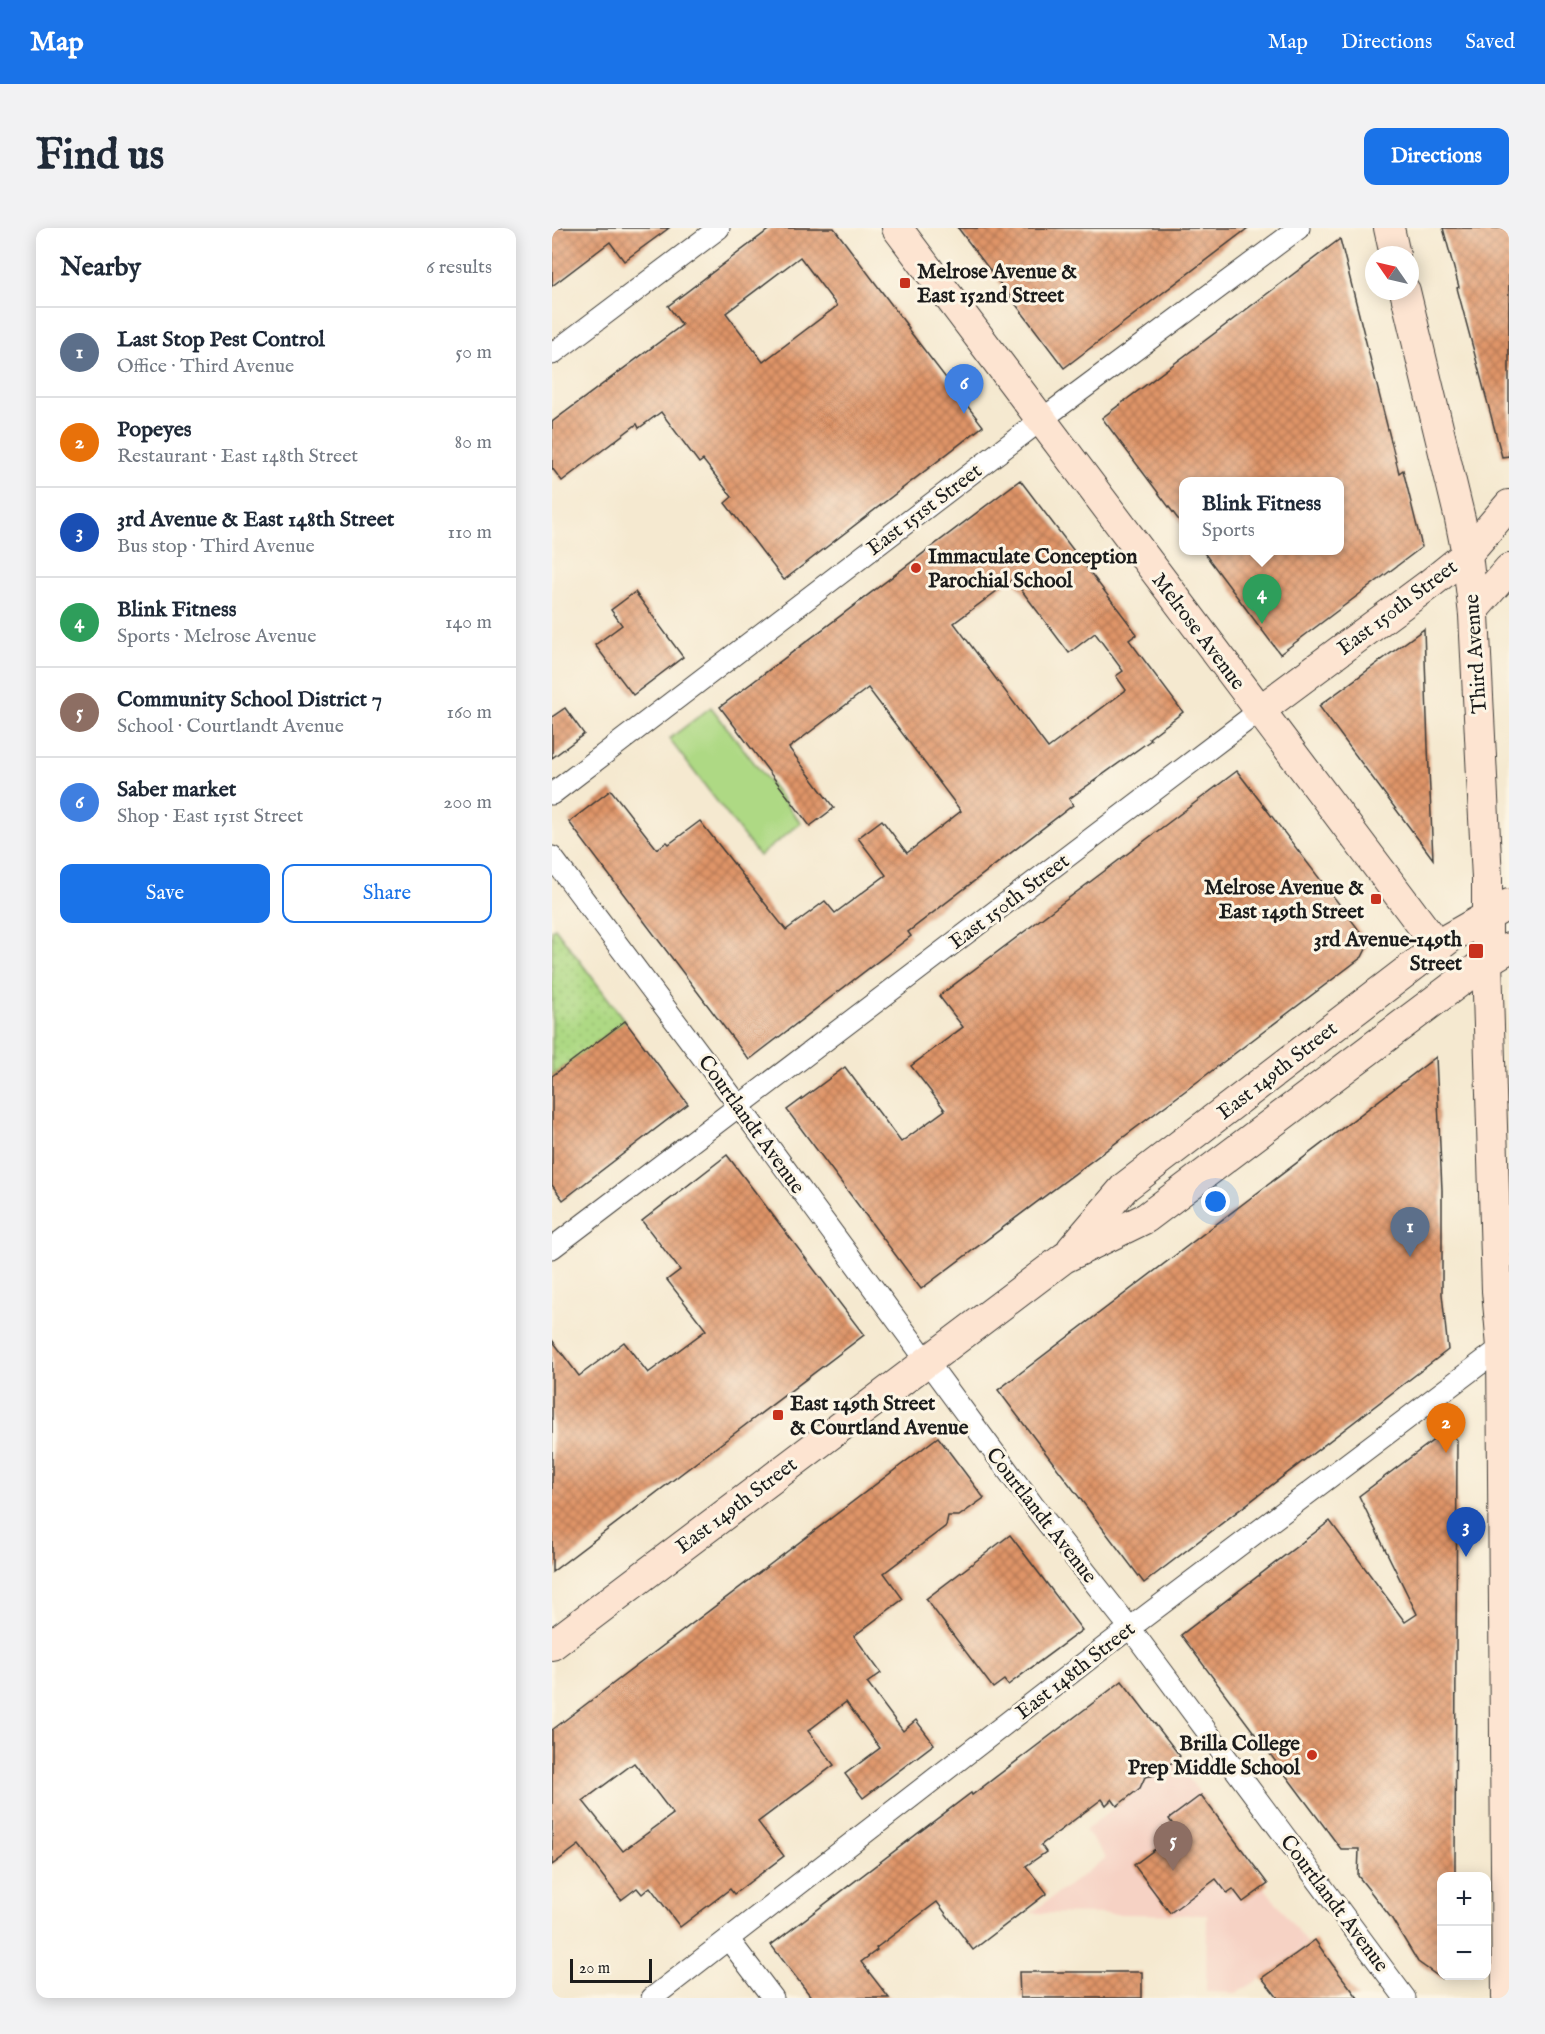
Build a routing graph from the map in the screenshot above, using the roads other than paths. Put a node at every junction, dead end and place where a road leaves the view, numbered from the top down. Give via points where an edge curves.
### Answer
1 (719, 228) edge
2 (897, 228) edge
3 (1299, 228) edge
4 (1389, 228) edge
5 (1393, 246) edge
6 (1407, 300) edge
7 (552, 354) edge
8 (1041, 420) junction
9 (1509, 505) edge
10 (1467, 554) junction
11 (1509, 569) edge
12 (1474, 609) junction
13 (1259, 711) junction
14 (552, 794) edge
15 (552, 857) edge
16 (1498, 910) edge
17 (1438, 947) junction
18 (1498, 955) edge
19 (740, 1106) junction
20 (552, 1248) edge
21 (1064, 1258) junction
22 (1502, 1347) junction
23 (926, 1362) junction
24 (1130, 1628) junction
25 (552, 1645) edge
26 (1507, 1714) edge
27 (729, 1940) junction
28 (652, 1998) edge
29 (773, 1998) edge
30 (1405, 1998) edge
31 (1508, 1998) edge

1 - 7 street
2 - 8 main road, Melrose Avenue
3 - 8 street, East 151st Street
4 - 5 main road
6 - 10 main road, Third Avenue
8 - 13 main road, Melrose Avenue
8 - 14 street, East 151st Street
9 - 10 main road, East 150th Street
10 - 12 main road, Third Avenue
10 - 13 main road, East 150th Street
11 - 12 main road
12 - 16 main road, Third Avenue via 1487,879
13 - 17 main road, Melrose Avenue
13 - 19 street, East 150th Street
15 - 19 street, Courtlandt Avenue
16 - 17 main road, East 149th Street
16 - 18 main road, Third Avenue
17 - 21 main road, East 149th Street via 1125,1187
18 - 21 main road, East 149th Street via 1146,1218
18 - 22 main road, Third Avenue via 1489,1003
19 - 20 street, East 150th Street
19 - 23 street, Courtlandt Avenue
21 - 23 main road, East 149th Street
22 - 24 street, East 148th Street
22 - 26 main road
23 - 24 street, Courtlandt Avenue
23 - 25 main road, East 149th Street
24 - 27 street, East 148th Street
24 - 30 street, Courtlandt Avenue
26 - 31 main road
27 - 28 street, East 148th Street
27 - 29 street

